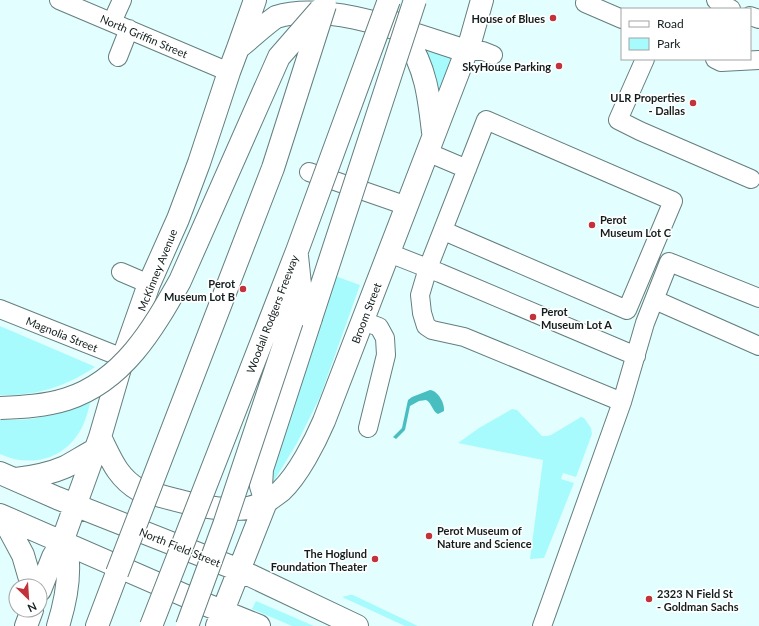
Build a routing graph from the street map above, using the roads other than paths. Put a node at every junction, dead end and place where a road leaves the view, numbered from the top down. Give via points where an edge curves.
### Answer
1 (59, 0) edge
2 (122, 0) edge
3 (255, 0) edge
4 (368, 0) edge
5 (389, 0) edge
6 (415, 0) edge
7 (482, 0) edge
8 (716, 0) edge
9 (326, 2) edge
10 (585, 3) dead end
11 (728, 8) edge
12 (621, 19) edge
13 (112, 22) junction
14 (397, 26) junction
15 (129, 29) junction
16 (238, 48) junction
17 (466, 51) junction
18 (493, 55) dead end
19 (118, 58) dead end
20 (643, 60) edge
21 (717, 60) edge
22 (759, 60) edge
23 (229, 72) junction
24 (430, 144) junction
25 (467, 169) junction
26 (309, 172) dead end
27 (751, 179) dead end
28 (407, 206) junction
29 (444, 231) junction
30 (297, 250) junction
31 (389, 253) junction
32 (428, 268) junction
33 (121, 272) dead end
34 (149, 284) junction
35 (759, 298) edge
36 (655, 300) junction
37 (0, 309) edge
38 (363, 321) junction
39 (759, 346) edge
40 (636, 356) junction
41 (123, 358) junction
42 (622, 402) junction
43 (0, 408) edge
44 (368, 428) dead end
45 (98, 443) junction
46 (8, 476) edge
47 (266, 502) junction
48 (75, 505) junction
49 (1, 516) edge
50 (62, 542) junction
51 (239, 570) junction
52 (29, 578) edge
53 (45, 578) edge
54 (220, 619) edge
55 (58, 626) edge
56 (96, 626) edge
57 (151, 626) edge
58 (187, 626) edge
59 (259, 626) edge
60 (357, 626) edge
61 (542, 626) edge

1 - 13 street, North Griffin Street
2 - 13 street
3 - 16 main road, McKinney Avenue
4 - 14 main road
5 - 30 main road, Woodall Rodgers Freeway, bridge
6 - 47 main road, bridge via 262,469 261,486
7 - 17 main road, Broom Street
8 - 11 street
9 - 43 main road, bridge via 279,57 180,281 144,340 109,377 86,391 48,404
9 - 56 main road, bridge via 273,168
10 - 12 street
13 - 15 street, North Griffin Street
14 - 16 main road via 340,8 295,9 277,17
14 - 17 main road
14 - 24 main road via 413,48 424,72 430,99
15 - 19 street
15 - 23 street, North Griffin Street
16 - 23 main road, McKinney Avenue
17 - 18 street via 483,51
17 - 24 main road, Broom Street
20 - 27 street via 613,119
21 - 22 street
23 - 34 main road, McKinney Avenue via 178,219
24 - 25 street
24 - 28 main road, Broom Street
25 - 29 street
25 - 29 street via 486,120 673,201 627,310
26 - 28 street
28 - 31 main road, Broom Street
29 - 32 street
30 - 57 main road, Woodall Rodgers Freeway, bridge
30 - 58 main road, bridge via 300,294 229,510
31 - 32 street
31 - 38 main road, Broom Street
32 - 40 street
32 - 42 street via 420,295 426,326 432,330 464,337
33 - 34 street
34 - 41 main road, McKinney Avenue
35 - 36 street via 669,262
36 - 39 street
36 - 40 street
37 - 41 street, Magnolia Street
38 - 44 street via 379,327 386,343 386,355
38 - 47 main road, Broom Street via 318,435 302,464 286,485
40 - 42 street
41 - 45 main road, McKinney Avenue
42 - 61 street
45 - 46 main road via 64,467 32,477
45 - 47 main road via 120,475 139,490 208,507 249,508
45 - 48 main road, McKinney Avenue
46 - 48 main road, North Field Street
47 - 51 main road
48 - 50 main road, McKinney Avenue
48 - 51 main road, North Field Street
49 - 50 main road
49 - 52 main road via 22,555
50 - 53 main road
50 - 54 main road
50 - 55 main road via 68,562 66,591
51 - 54 main road
51 - 60 main road, North Field Street
54 - 59 main road

